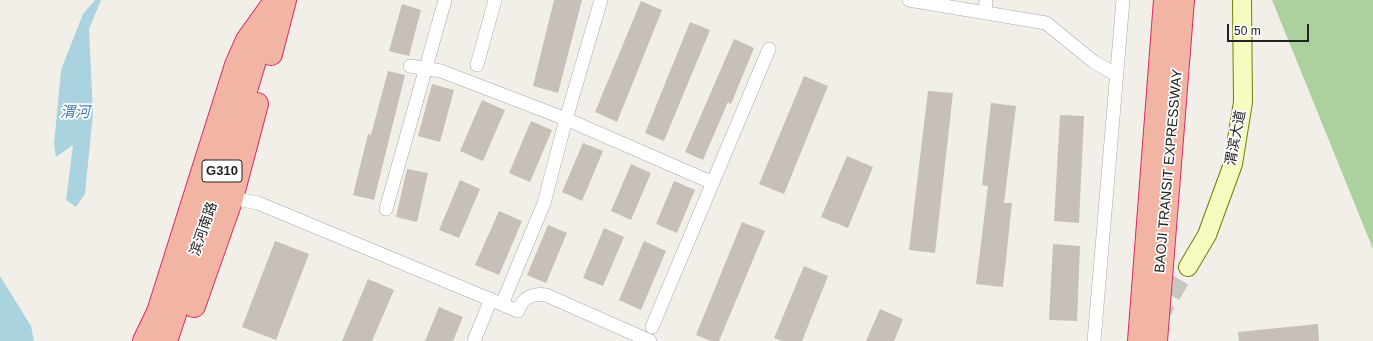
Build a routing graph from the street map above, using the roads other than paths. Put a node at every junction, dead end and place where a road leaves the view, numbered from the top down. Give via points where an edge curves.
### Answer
1 (445, 0) edge
2 (495, 0) edge
3 (601, 0) edge
4 (909, 0) edge
5 (1123, 0) edge
6 (1165, 0) edge
7 (1183, 0) edge
8 (1242, 0) edge
9 (276, 3) edge
10 (986, 6) edge
11 (769, 49) dead end
12 (477, 65) dead end
13 (410, 66) dead end
14 (424, 68) junction
15 (1117, 75) junction
16 (566, 118) junction
17 (713, 183) junction
18 (232, 198) junction
19 (386, 209) dead end
20 (1188, 267) tunnel mouth
21 (497, 302) junction
22 (652, 327) dead end
23 (144, 341) edge
24 (166, 341) edge
25 (181, 341) edge
26 (474, 341) edge
27 (650, 341) edge
28 (1094, 341) edge
29 (1139, 341) edge
30 (1156, 341) edge

1 - 14 street
2 - 12 street
3 - 16 street
4 - 10 street
5 - 15 street
6 - 29 highway, BAOJI TRANSIT EXPRESSWAY
7 - 30 highway, BAOJI TRANSIT EXPRESSWAY
8 - 20 main road, 渭滨大道 via 1243,102 1233,164 1207,235
9 - 18 highway, 滨河南路 / G310
9 - 23 highway via 247,40 236,65 158,312
9 - 24 highway, 滨河南路 / G310
10 - 15 street via 1046,23 1094,62
11 - 17 street
13 - 14 street
14 - 16 street via 441,71
14 - 19 street
15 - 28 street
16 - 17 street
16 - 21 street via 544,203
17 - 22 street
18 - 21 street via 258,202
18 - 25 highway, 滨河南路 / G310
21 - 26 street
21 - 27 street via 518,311 522,302 529,296 546,295

